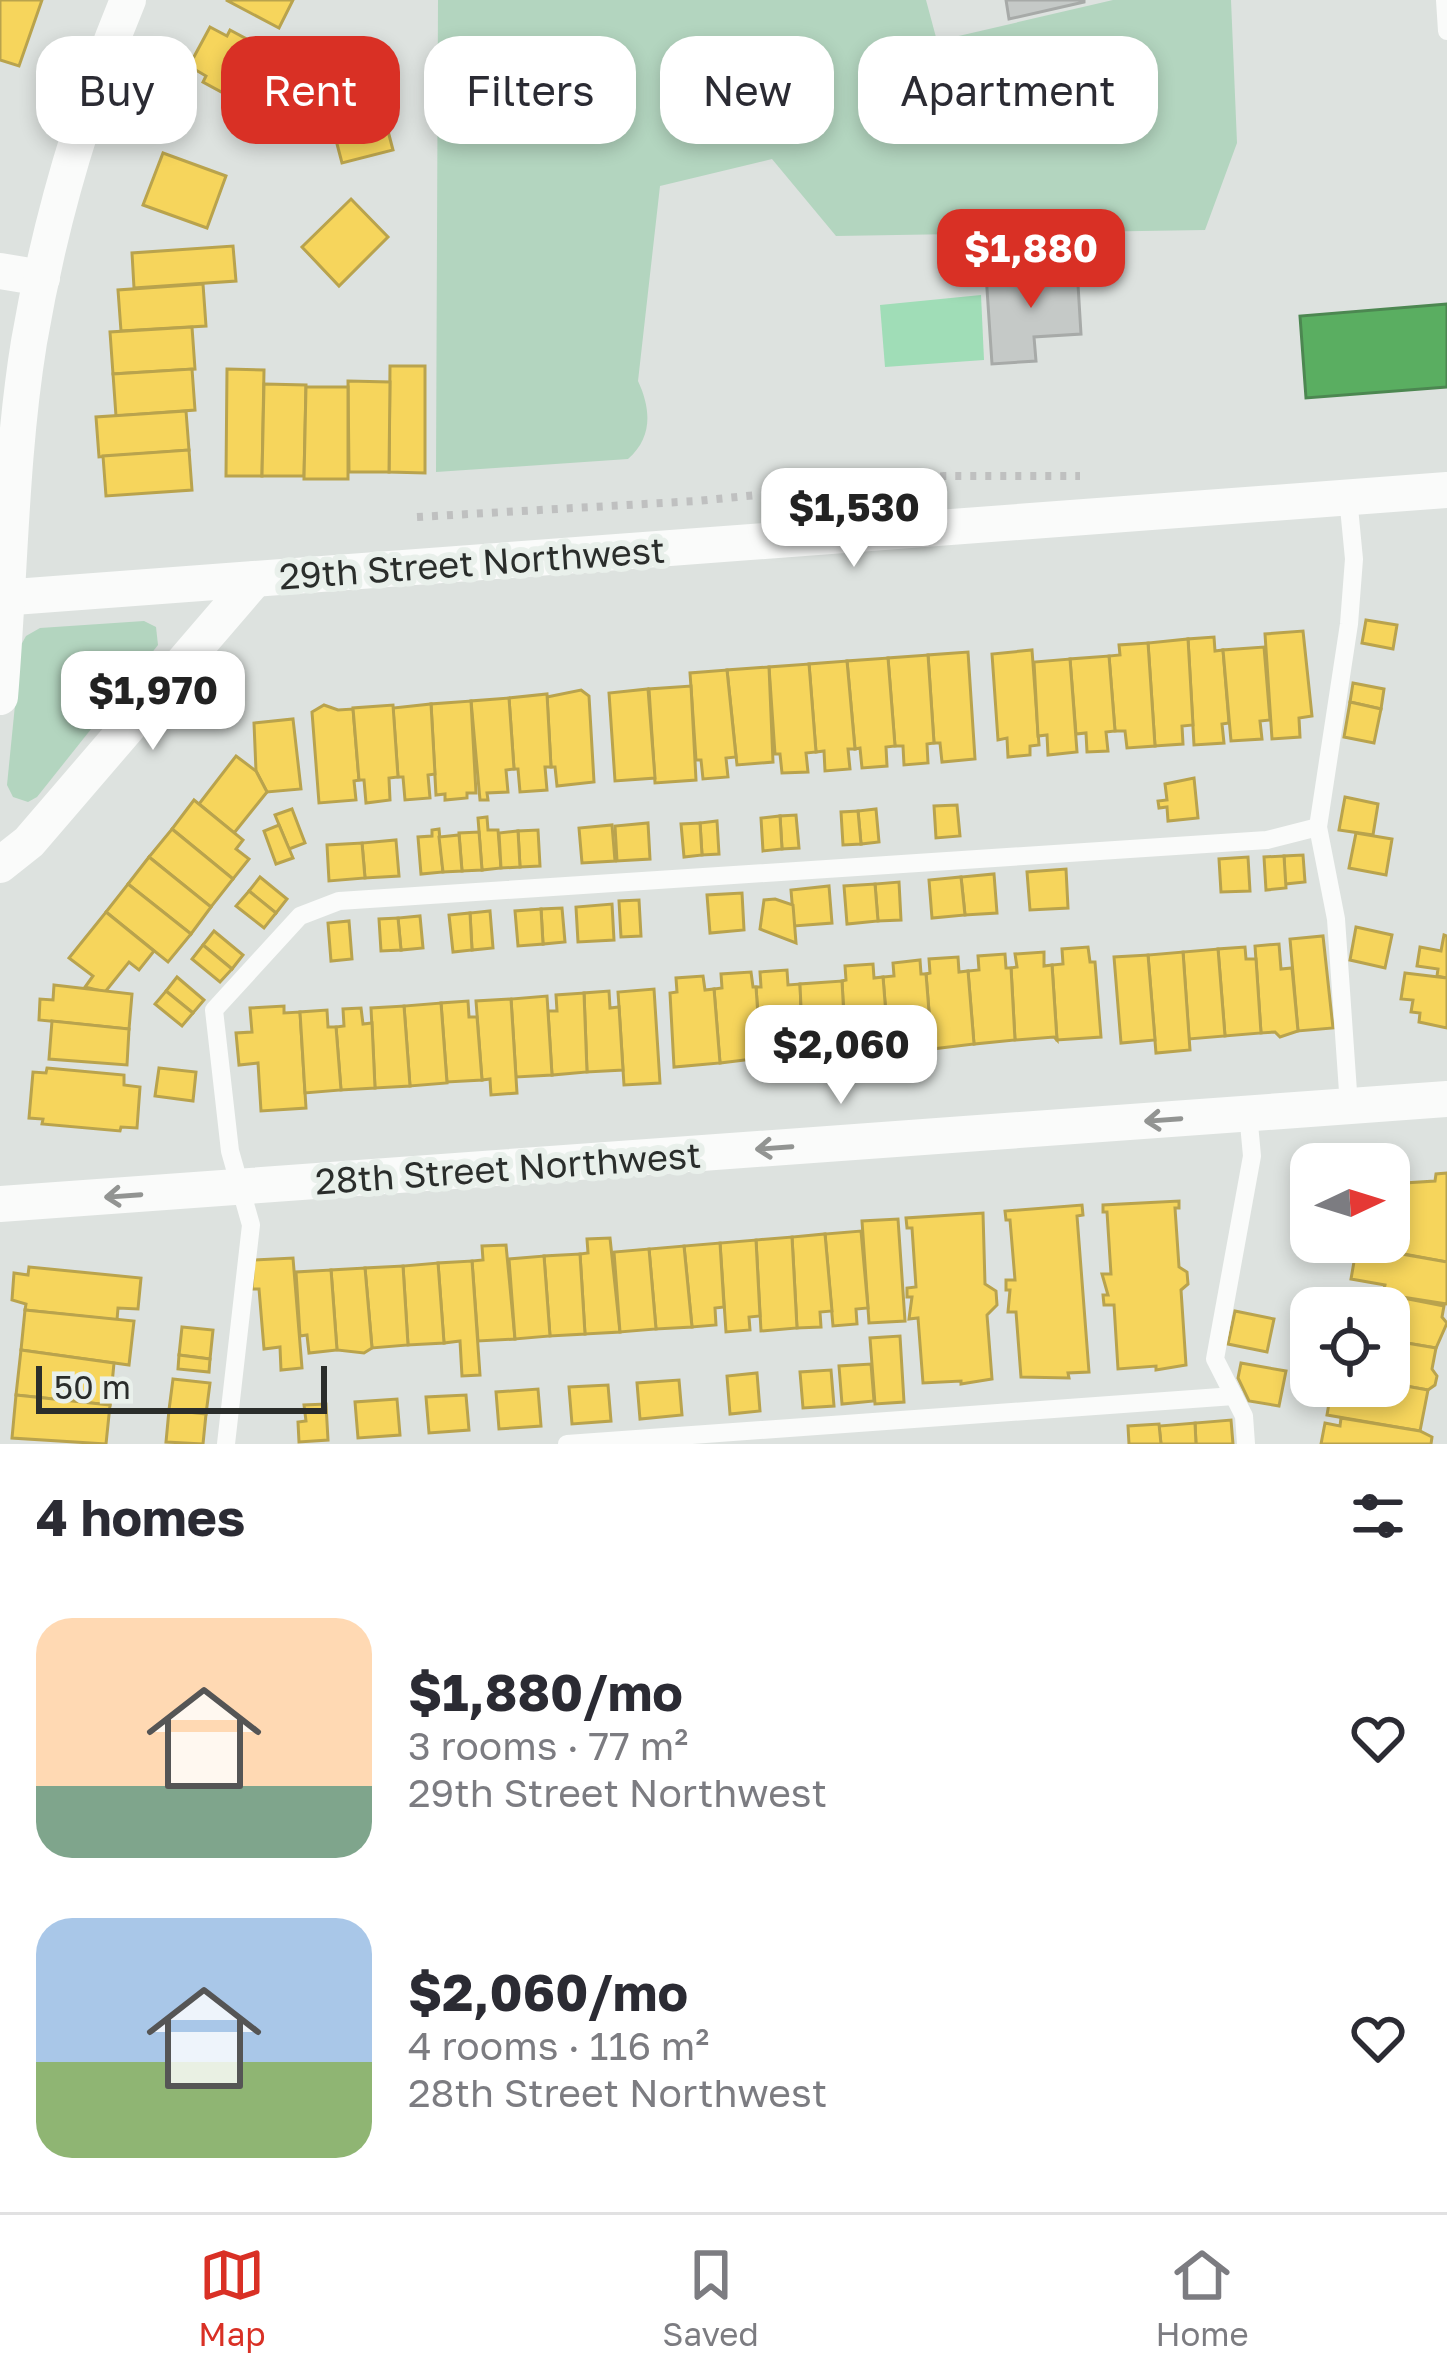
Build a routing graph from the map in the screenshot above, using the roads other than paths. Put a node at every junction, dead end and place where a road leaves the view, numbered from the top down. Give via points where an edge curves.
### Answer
1 (128, 0) edge
2 (1444, 0) edge
3 (1447, 31) edge
4 (0, 271) edge
5 (43, 278) junction
6 (1447, 490) edge
7 (1348, 497) junction
8 (255, 579) junction
9 (3, 598) edge
10 (0, 697) edge
11 (1318, 827) junction
12 (0, 865) edge
13 (1447, 1099) edge
14 (1349, 1106) junction
15 (1248, 1113) junction
16 (239, 1187) junction
17 (0, 1204) edge
18 (1234, 1396) junction
19 (226, 1444) edge
20 (567, 1444) edge
21 (1246, 1444) edge

1 - 5 street via 88,109
2 - 3 lane
4 - 5 street
5 - 9 street via 28,346
6 - 7 street, 29th Street Northwest
7 - 8 street, 29th Street Northwest
7 - 11 lane via 1349,624
8 - 9 street, 29th Street Northwest
8 - 12 street via 29,842
9 - 10 street
11 - 14 lane via 1336,919
11 - 16 lane via 1268,840 339,902 300,916 214,1010
13 - 14 street, 28th Street Northwest
14 - 15 street, 28th Street Northwest
15 -> 16 street, 28th Street Northwest
15 - 18 lane via 1252,1156 1215,1359
16 -> 17 street, 28th Street Northwest
16 - 19 lane via 251,1225
18 - 20 lane
18 - 21 lane

